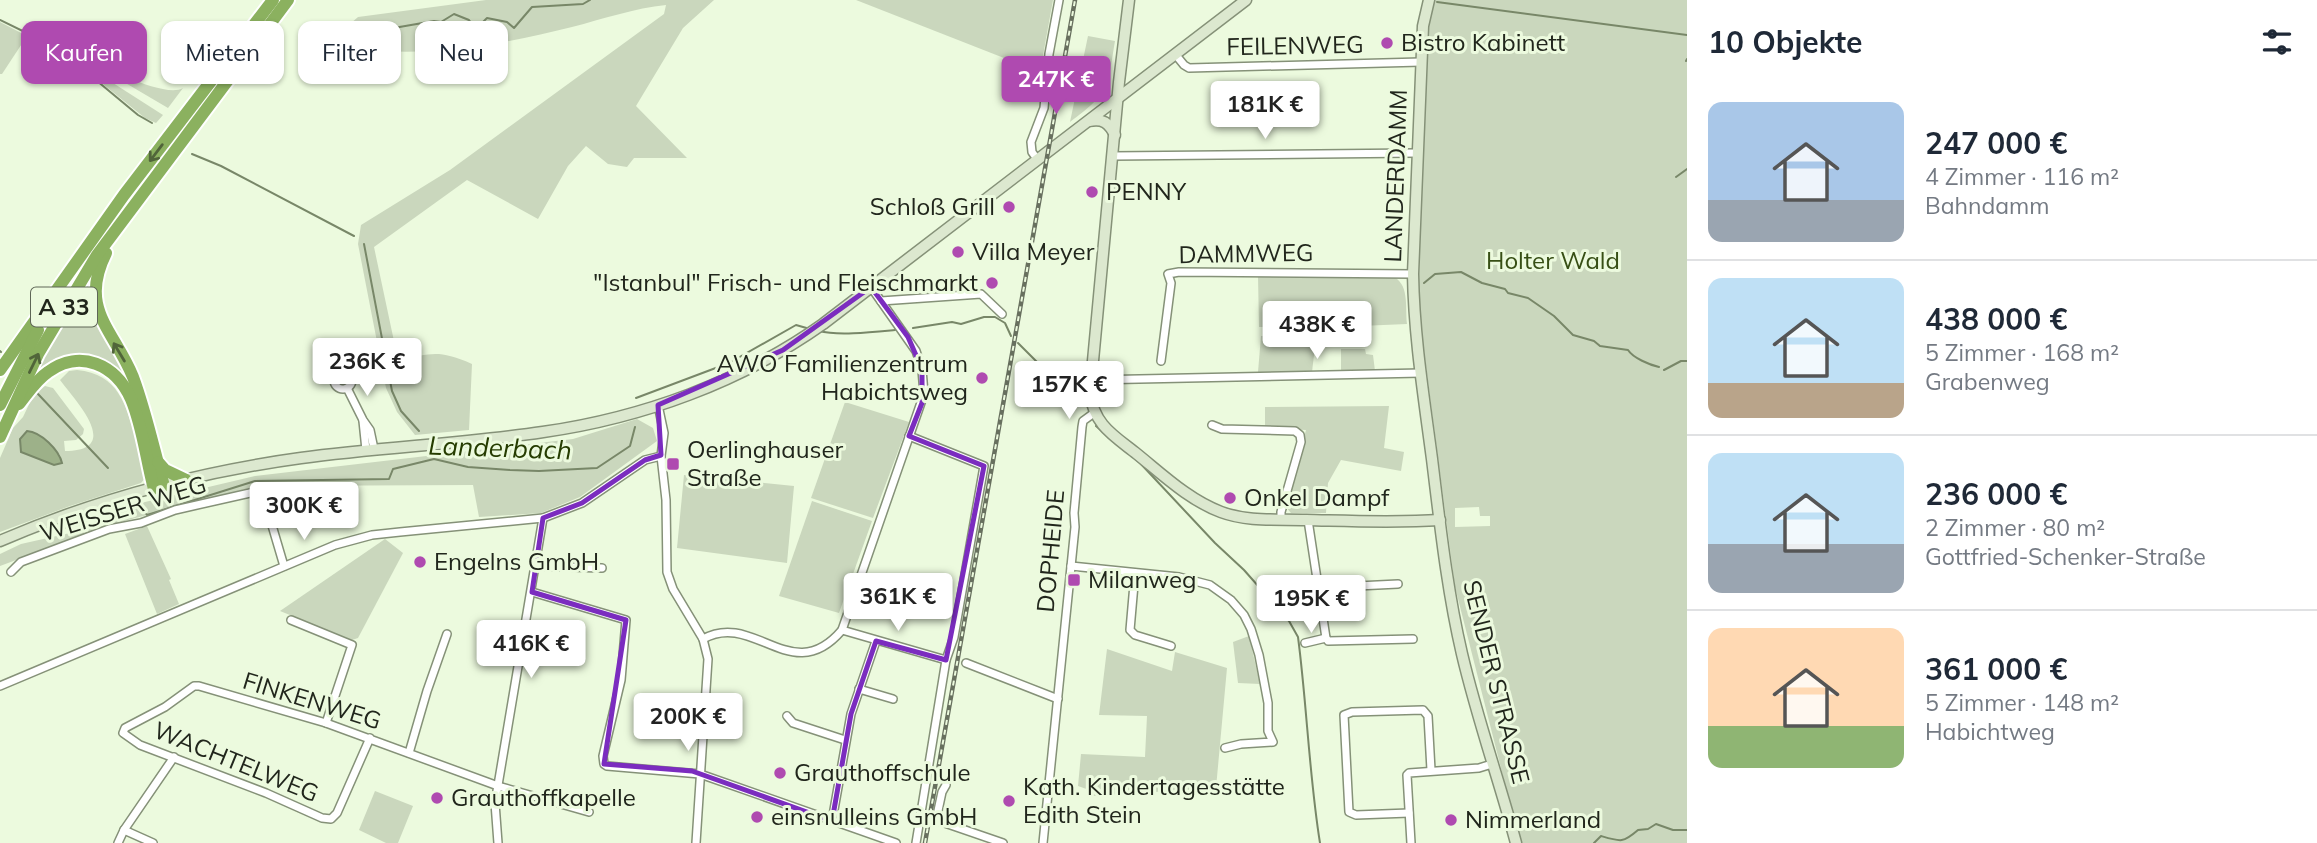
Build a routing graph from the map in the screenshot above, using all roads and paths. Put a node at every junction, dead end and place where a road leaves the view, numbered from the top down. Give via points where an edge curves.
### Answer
1 (273, 0) edge
2 (288, 0) edge
3 (1059, 0) edge
4 (1129, 0) edge
5 (1246, 0) edge
6 (1429, 0) edge
7 (1175, 54) junction
8 (1421, 62) junction
9 (1119, 96) junction
10 (1085, 122) junction
11 (1115, 135) junction
12 (1417, 153) junction
13 (1113, 156) junction
14 (1037, 159) junction
15 (138, 198) junction
16 (76, 266) junction
17 (1413, 274) junction
18 (871, 287) junction
19 (881, 301) junction
20 (1002, 314) dead end
21 (1161, 361) dead end
22 (0, 370) edge
23 (1421, 373) junction
24 (1091, 380) junction
25 (346, 388) dead end
26 (0, 405) edge
27 (658, 405) junction
28 (1094, 413) junction
29 (1212, 425) dead end
30 (2, 430) edge
31 (909, 436) junction
32 (370, 450) junction
33 (661, 456) junction
34 (157, 461) junction
35 (186, 480) junction
36 (159, 487) junction
37 (543, 518) junction
38 (1281, 520) junction
39 (1308, 520) junction
40 (1440, 520) junction
41 (0, 541) edge
42 (284, 566) junction
43 (536, 566) junction
44 (1071, 566) junction
45 (602, 568) dead end
46 (11, 572) dead end
47 (1135, 573) junction
48 (1398, 584) dead end
49 (1317, 588) junction
50 (531, 592) junction
51 (291, 620) dead end
52 (842, 630) junction
53 (447, 634) dead end
54 (1326, 638) junction
55 (359, 639) dead end
56 (703, 639) junction
57 (1413, 639) dead end
58 (876, 642) junction
59 (1305, 643) dead end
60 (352, 645) junction
61 (1171, 646) dead end
62 (946, 660) junction
63 (966, 663) dead end
64 (0, 686) edge
65 (859, 689) junction
66 (893, 699) dead end
67 (1058, 699) junction
68 (787, 716) dead end
69 (326, 723) junction
70 (122, 733) joint
71 (370, 738) junction
72 (845, 740) junction
73 (1224, 748) dead end
74 (409, 752) junction
75 (174, 757) junction
76 (1492, 765) junction
77 (1431, 770) junction
78 (700, 774) junction
79 (946, 785) dead end
80 (498, 786) junction
81 (589, 813) dead end
82 (1409, 813) junction
83 (832, 821) junction
84 (124, 830) junction
85 (118, 843) edge
86 (153, 843) edge
87 (498, 843) edge
88 (696, 843) edge
89 (895, 843) edge
90 (916, 843) edge
91 (1003, 843) edge
92 (1042, 843) edge
93 (1411, 843) edge
94 (1516, 843) edge

1 -> 16 highway, A 33 via 124,195
2 - 15 highway, A 33
3 - 14 street via 1044,108 1031,142
4 - 9 main road
5 - 7 main road
6 - 8 main road, LANDERDAMM
7 - 8 street, FEILENWEG via 1189,68
7 - 9 main road
8 - 12 main road, LANDERDAMM
9 - 10 main road
9 - 11 main road
10 - 11 main road via 1102,120
10 - 14 main road
11 - 13 main road
12 - 13 street
12 - 17 main road, LANDERDAMM
13 - 24 main road
14 - 18 main road
30 -> 15 highway, A 33 via 64,308
34 -> 15 highway via 132,376 95,299 101,264
16 - 22 highway
16 - 26 highway, A 33 via 26,350
17 - 21 street, DAMMWEG via 1168,274 1171,283
17 - 23 main road, LANDERDAMM
18 - 19 street
18 - 27 main road via 807,335 727,379
19 - 20 street via 981,293
19 - 31 street via 908,337 922,369 924,394
23 - 24 street
23 - 40 main road, LANDERDAMM
24 - 28 main road
25 - 32 street via 363,420
27 - 32 main road via 545,432
27 - 33 street via 664,433
28 - 38 main road via 1109,432 1197,500 1242,517
28 - 44 street, DOPHEIDE via 1083,421
29 - 38 street via 1300,435
30 - 36 highway via 49,371 73,361 98,364 119,379 132,402
31 - 52 street
31 - 62 street via 984,466
32 - 35 main road via 298,458
33 - 37 street via 645,460 582,503
33 - 56 street via 667,572
34 - 35 highway
34 - 36 highway
35 - 36 main road
36 - 41 main road
37 - 42 street via 372,535
37 - 43 street
38 - 39 main road
39 - 40 main road
39 - 49 street
40 - 76 main road, SENDER STRASSE via 1460,644
42 - 46 street, WEISSER WEG via 266,505 260,495 250,493 109,529 21,562
42 - 64 street
43 - 45 street
43 - 50 street
44 - 47 street
44 - 67 street, DOPHEIDE
47 - 61 street via 1130,630
47 - 73 street via 1209,585 1244,615 1259,655 1273,742
48 - 49 street
49 - 54 street
50 - 78 street via 626,620 621,680 604,764
50 - 80 street
51 - 60 street
52 - 56 street via 829,645 813,653 794,653 725,630
52 - 58 street
53 - 74 street
54 - 57 street
54 - 59 street
55 - 60 street
56 - 78 street via 708,659
58 - 62 street
58 - 65 street
60 - 69 street
62 - 90 street
63 - 67 street
65 - 66 street
65 - 72 street
67 - 92 street, DOPHEIDE
68 - 72 street via 793,723
69 - 70 street, FINKENWEG via 194,686
69 - 71 street, FINKENWEG
70 - 75 street, WACHTELWEG
71 - 74 street, FINKENWEG
71 - 75 street, WACHTELWEG via 331,819
72 - 83 street
74 - 80 street, FINKENWEG
75 - 84 street
76 - 77 street
76 - 94 main road, SENDER STRASSE
77 - 82 street via 1407,775
77 - 82 street via 1428,716 1423,710 1344,715 1349,812 1356,816
78 - 83 street
78 - 88 street
79 - 91 street via 936,820
80 - 81 street, FINKENWEG
80 - 87 street
82 - 93 street
83 - 89 street
84 - 85 street
84 - 86 street

